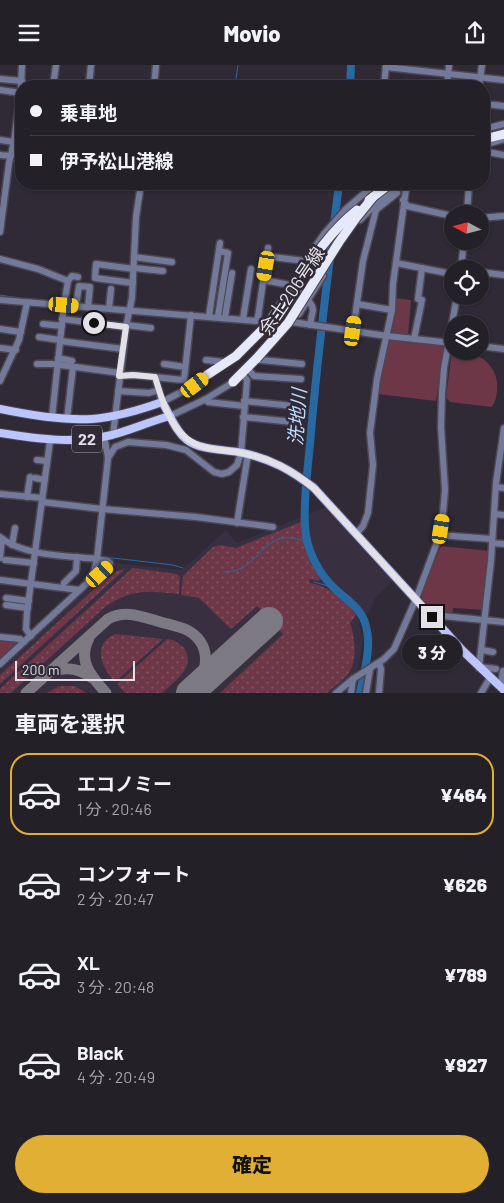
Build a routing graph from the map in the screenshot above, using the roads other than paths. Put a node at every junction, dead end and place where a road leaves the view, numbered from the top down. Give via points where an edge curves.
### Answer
1 (22, 65) edge
2 (56, 65) edge
3 (91, 65) edge
4 (156, 65) edge
5 (449, 65) edge
6 (482, 65) edge
7 (386, 66) edge
8 (448, 74) junction
9 (480, 77) junction
10 (0, 79) edge
11 (22, 80) edge
12 (54, 80) edge
13 (90, 80) edge
14 (155, 80) edge
15 (385, 80) edge
16 (448, 80) edge
17 (504, 80) edge
18 (15, 83) edge
19 (0, 90) edge
20 (15, 92) edge
21 (490, 105) edge
22 (504, 106) edge
23 (504, 123) edge
24 (490, 127) edge
25 (504, 134) edge
26 (504, 139) edge
27 (0, 140) edge
28 (15, 140) edge
29 (490, 142) edge
30 (490, 144) edge
31 (14, 146) junction
32 (490, 148) edge
33 (504, 151) edge
34 (490, 153) edge
35 (0, 155) edge
36 (504, 155) edge
37 (11, 156) junction
38 (0, 165) edge
39 (9, 166) junction
40 (140, 190) edge
41 (368, 190) edge
42 (387, 190) edge
43 (390, 190) edge
44 (391, 190) edge
45 (395, 190) edge
46 (406, 190) edge
47 (469, 190) edge
48 (374, 197) junction
49 (404, 202) junction
50 (468, 205) edge
51 (444, 214) edge
52 (504, 216) edge
53 (2, 217) edge
54 (489, 217) edge
55 (0, 232) edge
56 (220, 243) dead end
57 (268, 247) dead end
58 (217, 252) junction
59 (265, 256) junction
60 (134, 257) junction
61 (0, 259) edge
62 (306, 261) junction
63 (171, 263) dead end
64 (396, 263) junction
65 (134, 268) junction
66 (422, 268) junction
67 (163, 271) dead end
68 (444, 272) edge
69 (232, 273) dead end
70 (249, 273) dead end
71 (489, 273) edge
72 (504, 275) edge
73 (78, 277) dead end
74 (262, 277) junction
75 (68, 281) junction
76 (133, 283) junction
77 (290, 285) junction
78 (111, 289) dead end
79 (0, 300) edge
80 (308, 300) junction
81 (27, 303) junction
82 (357, 304) junction
83 (64, 305) junction
84 (76, 306) junction
85 (88, 307) junction
86 (109, 309) junction
87 (129, 310) junction
88 (392, 310) junction
89 (191, 315) junction
90 (210, 316) junction
91 (218, 316) junction
92 (225, 317) junction
93 (243, 319) junction
94 (62, 323) junction
95 (292, 323) junction
96 (43, 324) dead end
97 (126, 326) junction
98 (313, 326) junction
99 (151, 327) dead end
100 (0, 329) edge
101 (353, 331) junction
102 (21, 332) junction
103 (387, 336) junction
104 (39, 337) dead end
105 (414, 339) junction
106 (60, 340) junction
107 (444, 342) edge
108 (489, 347) edge
109 (0, 348) edge
110 (123, 349) junction
111 (504, 349) edge
112 (16, 350) junction
113 (259, 359) junction
114 (446, 360) edge
115 (206, 361) dead end
116 (58, 362) junction
117 (222, 362) junction
118 (299, 362) dead end
119 (39, 363) dead end
120 (73, 364) junction
121 (164, 364) dead end
122 (0, 365) edge
123 (8, 365) junction
124 (185, 367) junction
125 (249, 370) junction
126 (120, 375) junction
127 (208, 375) junction
128 (243, 375) junction
129 (155, 377) junction
130 (301, 379) dead end
131 (0, 381) edge
132 (233, 382) junction
133 (159, 390) junction
134 (118, 391) junction
135 (206, 399) junction
136 (162, 401) junction
137 (244, 403) junction
138 (0, 409) edge
139 (170, 415) junction
140 (116, 416) junction
141 (52, 417) junction
142 (243, 417) junction
143 (68, 419) junction
144 (504, 428) edge
145 (0, 433) edge
146 (113, 435) junction
147 (100, 438) junction
148 (50, 441) junction
149 (244, 453) junction
150 (108, 458) junction
151 (37, 460) dead end
152 (47, 461) junction
153 (45, 480) junction
154 (496, 487) junction
155 (504, 488) edge
156 (0, 494) edge
157 (27, 497) junction
158 (42, 500) junction
159 (102, 509) junction
160 (495, 514) junction
161 (504, 515) edge
162 (237, 523) junction
163 (273, 527) dead end
164 (15, 528) dead end
165 (356, 534) junction
166 (439, 535) junction
167 (1, 538) edge
168 (492, 541) junction
169 (504, 543) edge
170 (12, 545) junction
171 (36, 552) junction
172 (77, 557) junction
173 (1, 559) edge
174 (97, 559) junction
175 (34, 563) junction
176 (0, 580) edge
177 (64, 583) dead end
178 (31, 584) junction
179 (82, 588) junction
180 (416, 599) junction
181 (6, 601) dead end
182 (28, 605) junction
183 (432, 617) junction
184 (485, 620) junction
185 (504, 622) edge
186 (31, 636) junction
187 (0, 637) edge
188 (24, 642) junction
189 (482, 650) junction
190 (493, 652) dead end
191 (379, 663) junction
192 (0, 664) edge
193 (480, 668) junction
194 (368, 669) junction
195 (355, 677) junction
196 (490, 678) junction
197 (502, 685) edge
198 (336, 693) edge
199 (351, 693) edge
200 (366, 693) edge
201 (379, 693) edge
202 (481, 693) edge

1 - 11 street
2 - 12 street
3 - 13 street
4 - 14 street
5 - 8 street
6 - 9 street
7 - 8 street
7 - 15 street
8 - 9 street
8 - 16 street
9 - 17 street
10 - 18 street
19 - 20 street
21 - 22 street
23 - 24 street
25 - 29 highway
26 - 30 street
27 - 31 street
28 - 31 street
31 - 37 street
32 - 33 street
34 - 36 street
35 - 37 street
37 - 39 street
38 - 39 street
39 - 53 street
40 - 60 street
41 - 62 street via 327,231
42 - 48 highway, bridge
43 - 80 street, 余土206号線 via 367,212
44 - 82 street via 376,211 362,261
45 - 49 street
46 - 49 street
47 - 50 street
48 - 113 highway, bridge via 339,242 288,323
48 - 127 highway, bridge via 353,213 328,240 265,327 236,357
49 - 51 street via 407,206
49 - 64 street
52 - 54 street
53 - 55 street
56 - 58 street
57 - 59 street
58 - 90 street
58 - 91 street via 228,253
59 - 62 street
59 - 74 street
60 - 63 street
60 - 65 street
61 - 75 street
62 - 77 street
64 - 66 street
64 - 88 street
65 - 67 street
65 - 76 street
65 - 76 street via 96,265 95,277
66 - 68 street
66 - 105 street via 418,299 422,300
69 - 92 street
70 - 93 street
71 - 72 street
73 - 75 street via 72,276
74 - 77 street
74 - 93 street via 258,317 256,321
75 - 83 street
76 - 87 street
77 - 80 street
77 - 117 street via 259,328
78 - 86 street
79 - 81 street
80 - 95 street, 余土206号線
80 - 98 street via 313,310
81 - 83 street
81 - 102 street
82 - 88 street
82 - 101 street
83 - 84 street
83 - 94 street
84 - 85 street
84 - 85 street via 79,286 90,287
85 - 86 street
86 - 87 street
87 - 89 street
87 - 97 street
88 - 103 street
89 - 90 street
89 - 124 street
90 - 91 street
91 - 92 street
92 - 93 street
94 - 96 street
94 - 97 street
94 - 106 street
95 - 98 street
95 - 113 street, 余土206号線
97 - 99 street
97 - 110 street
98 - 101 street
100 - 102 street
101 - 103 street
102 - 112 street
103 - 105 street
103 - 165 street via 370,433 373,465 368,513
104 - 106 street
105 - 107 street
106 - 110 street
106 - 116 street
108 - 111 street
109 - 112 street
110 - 126 street
112 - 123 street
113 - 118 street
113 - 125 street, 余土206号線
113 - 132 highway
114 - 166 street via 441,412 444,490
115 - 117 street
116 - 119 street
116 - 120 street
116 - 141 street
117 - 127 street
120 - 126 street
120 - 143 street
121 - 124 street
122 - 123 street
123 - 131 street
124 - 129 street via 184,380
125 - 128 street, 余土206号線
125 - 130 street via 254,376
126 - 129 street
126 - 134 street
127 - 136 street
128 - 132 street, 余土206号線
128 - 137 street via 247,380
129 - 133 street
132 - 135 street, 余土206号線
133 - 134 street via 149,393
133 - 136 street
134 - 140 street
135 - 137 street via 208,402
135 - 139 street, 余土206号線
136 - 139 main road
136 - 140 main road, 22
137 - 142 street
137 - 142 street via 296,408 293,422
138 - 141 main road, 22
139 - 146 main road, 22
139 - 149 main road via 176,429 187,440 202,446
140 - 143 main road, 22
140 - 146 street
141 - 143 main road, 22
142 - 149 street
144 - 154 street
145 - 148 main road, 22
146 - 147 main road, 22
147 - 148 main road, 22
147 - 150 street via 105,441
148 - 152 street
149 - 150 street via 237,465 222,474 206,467 186,450 166,445 128,442 115,447
149 - 162 street
149 - 165 main road via 274,461 301,478
150 - 159 street
151 - 152 street
152 - 153 street
153 - 157 street via 32,477
153 - 158 street
154 - 155 street
154 - 160 street
156 - 157 street
157 - 158 street
158 - 159 street
158 - 171 street
159 - 162 street
159 - 174 street
160 - 161 street
160 - 168 street
162 - 163 street
164 - 170 street
165 - 180 main road
166 - 168 street
166 - 180 street
167 - 170 street
167 - 173 street
168 - 169 street
168 - 184 street
170 - 171 street
171 - 172 street
171 - 175 street
172 - 174 street
172 - 177 street via 76,571
173 - 175 street
174 - 179 street via 94,572
174 - 179 street via 109,561 109,566
175 - 178 street
176 - 178 street
178 - 179 street
178 - 182 street
179 - 186 street
180 - 183 main road
180 - 191 street via 394,649
181 - 182 street
182 - 186 street via 26,629
183 - 184 street
183 - 193 main road
184 - 185 street
184 - 189 street
186 - 188 street
187 - 188 street
188 - 192 street
189 - 190 street
189 - 193 street
191 - 194 street
191 - 201 street
193 - 196 main road
193 - 197 street via 499,670
194 - 195 street
194 - 200 street
195 - 198 street
195 - 199 street
196 - 197 main road
196 - 202 street

